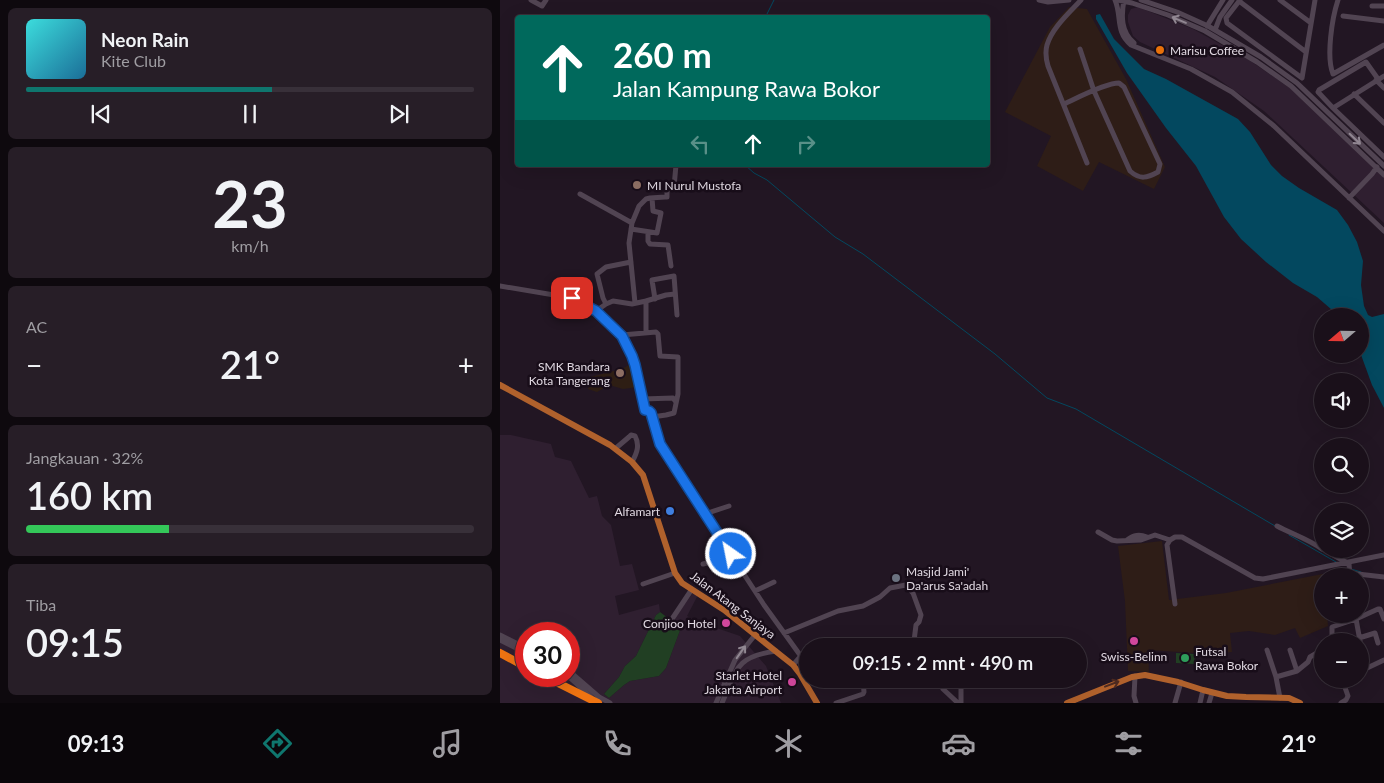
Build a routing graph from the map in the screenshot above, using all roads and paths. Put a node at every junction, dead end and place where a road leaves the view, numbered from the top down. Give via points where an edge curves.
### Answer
1 (531, 0) edge
2 (546, 0) edge
3 (1039, 0) edge
4 (1069, 0) edge
5 (1081, 0) edge
6 (1120, 0) edge
7 (1141, 0) edge
8 (1224, 0) edge
9 (1232, 0) edge
10 (1240, 0) edge
11 (1280, 0) edge
12 (1315, 0) edge
13 (1338, 0) edge
14 (1372, 6) dead end
15 (1384, 6) edge
16 (1343, 16) dead end
17 (1384, 21) edge
18 (1311, 23) junction
19 (1208, 26) junction
20 (1215, 29) junction
21 (1205, 31) junction
22 (1213, 35) junction
23 (1384, 44) edge
24 (1138, 47) junction
25 (1080, 48) dead end
26 (1306, 52) junction
27 (1384, 76) edge
28 (1377, 80) junction
29 (1384, 88) edge
30 (1094, 91) junction
31 (1354, 94) junction
32 (1064, 104) junction
33 (1333, 108) junction
34 (1384, 122) edge
35 (1384, 157) edge
36 (1087, 163) dead end
37 (1382, 165) edge
38 (676, 167) edge
39 (1375, 169) junction
40 (1384, 175) edge
41 (580, 194) dead end
42 (1351, 195) junction
43 (652, 198) junction
44 (632, 226) junction
45 (1384, 231) edge
46 (648, 232) junction
47 (631, 262) junction
48 (671, 266) dead end
49 (500, 286) edge
50 (675, 294) junction
51 (655, 299) junction
52 (646, 301) junction
53 (636, 303) junction
54 (606, 304) junction
55 (597, 310) junction
56 (677, 315) dead end
57 (646, 332) junction
58 (624, 335) junction
59 (500, 385) edge
60 (643, 399) junction
61 (676, 402) junction
62 (653, 417) junction
63 (616, 448) junction
64 (632, 462) junction
65 (729, 506) dead end
66 (705, 514) junction
67 (1277, 526) dead end
68 (1098, 532) dead end
69 (1170, 540) junction
70 (1314, 544) edge
71 (1384, 554) edge
72 (729, 556) dead end
73 (1339, 558) edge
74 (703, 564) dead end
75 (1321, 568) edge
76 (1341, 568) edge
77 (1350, 568) edge
78 (1354, 568) edge
79 (1314, 569) edge
80 (675, 573) junction
81 (1369, 574) edge
82 (1384, 577) edge
83 (774, 582) dead end
84 (643, 584) dead end
85 (692, 589) junction
86 (755, 591) junction
87 (1175, 604) dead end
88 (1369, 612) edge
89 (672, 619) dead end
90 (1384, 619) edge
91 (1340, 623) edge
92 (784, 632) junction
93 (1332, 633) edge
94 (500, 635) edge
95 (755, 635) junction
96 (1369, 636) edge
97 (914, 638) edge
98 (500, 640) edge
99 (515, 642) edge
100 (1378, 643) dead end
101 (515, 648) edge
102 (1268, 650) dead end
103 (1290, 650) dead end
104 (776, 651) junction
105 (500, 653) edge
106 (1314, 655) edge
107 (1384, 660) edge
108 (515, 661) edge
109 (797, 661) junction
110 (1369, 667) edge
111 (1297, 671) junction
112 (1136, 676) junction
113 (1276, 677) junction
114 (580, 681) edge
115 (1181, 682) junction
116 (580, 686) edge
117 (566, 687) edge
118 (864, 688) edge
119 (943, 688) edge
120 (960, 688) dead end
121 (1345, 688) edge
122 (1203, 690) junction
123 (1212, 692) junction
124 (1280, 698) junction
125 (599, 703) edge
126 (610, 703) edge
127 (716, 703) edge
128 (722, 703) edge
129 (817, 703) edge
130 (836, 703) edge
131 (960, 703) edge
132 (1068, 703) edge
133 (1136, 703) edge
134 (1175, 703) edge
135 (1200, 703) edge
136 (1209, 703) edge
137 (1300, 703) edge
138 (1341, 703) edge

1 - 2 street via 542,6
3 - 4 street
5 - 32 street via 1056,29 1046,47 1048,66
21 -> 6 street
6 - 24 street via 1126,34
6 - 24 street via 1122,35 1131,45
7 - 19 street
8 - 19 street
9 - 20 street
10 - 26 street
10 - 26 street via 1226,18 1228,24 1302,78
11 - 18 street
12 - 18 street
13 - 23 street via 1330,51 1333,74
14 - 15 street
16 - 17 street
18 - 26 street
19 - 20 street
19 - 21 street
20 - 22 street
20 -> 37 street via 1297,83
21 - 22 street
22 - 39 street via 1291,86
24 - 42 street via 1191,69 1232,92
25 - 30 street
27 - 28 street
28 - 29 street
28 - 31 street
28 - 33 street via 1366,62 1319,90 1319,95
30 - 30 street via 1114,83 1124,87 1160,164 1158,172 1143,178 1130,171
30 - 32 street
31 - 33 street
31 - 34 street
32 - 36 street
33 - 35 street
37 - 39 street
38 - 43 street via 674,188 667,190 665,198
39 - 40 street
39 - 42 street
41 - 44 street
42 - 45 street
43 - 44 street via 640,204
43 - 46 street via 653,211 661,213 657,233
44 - 46 street
44 - 47 street
46 - 48 street via 650,244 668,245
47 - 53 street
47 - 54 street via 606,267 597,274
49 - 55 street via 572,298
50 - 51 street
50 - 51 street via 673,276 653,279
50 - 56 street
51 - 52 street
52 - 53 street
52 - 57 street
53 - 54 street via 613,301
54 - 55 street
55 - 58 street
57 - 58 street
57 - 61 street via 658,332 660,356 678,357
58 - 60 street
59 - 63 main road, Jalan Atang Sanjaya
60 - 61 street via 673,398
60 - 62 street
61 - 62 street via 674,414
62 - 66 street via 660,444
63 - 64 main road, Jalan Atang Sanjaya
63 - 64 street via 635,436 638,447
64 - 80 main road, Jalan Atang Sanjaya via 643,475
65 - 66 street
66 - 86 street
67 - 70 street
68 - 69 street via 1118,541 1141,535
69 - 79 street via 1182,537 1255,578
69 - 87 street via 1167,545
71 - 78 street
72 - 74 street
73 - 77 street via 1349,564
75 - 76 street
80 - 84 street
80 - 85 main road, Jalan Atang Sanjaya
81 - 82 street
83 - 86 street
85 - 89 street
85 - 95 main road, Jalan Atang Sanjaya
86 - 92 street
88 - 90 street via 1380,609
91 - 93 street via 1332,627
92 - 97 street via 863,606 880,598 890,588 906,585 913,593 921,615
92 - 109 street via 800,655
94 - 99 street
95 - 104 main road, Jalan Atang Sanjaya
127 -> 95 street via 736,660
96 - 100 street via 1375,633
98 - 101 street
102 - 113 street
103 - 111 street
104 - 109 main road, Jalan Atang Sanjaya
104 - 128 street via 755,655 741,663
105 - 108 highway
106 - 111 street
107 - 110 street
109 - 129 main road, Jalan Atang Sanjaya via 800,674
111 - 113 street
112 - 115 main road
132 -> 112 main road
112 - 133 street
113 - 124 street
114 - 126 street
115 - 122 main road
115 - 134 street
116 - 125 street
117 - 125 highway
118 - 130 street via 864,693
119 - 131 street
120 - 131 street
121 - 138 street via 1348,696
122 - 123 main road
122 - 135 street
123 - 124 main road via 1240,697
123 - 136 street
124 - 137 main road

